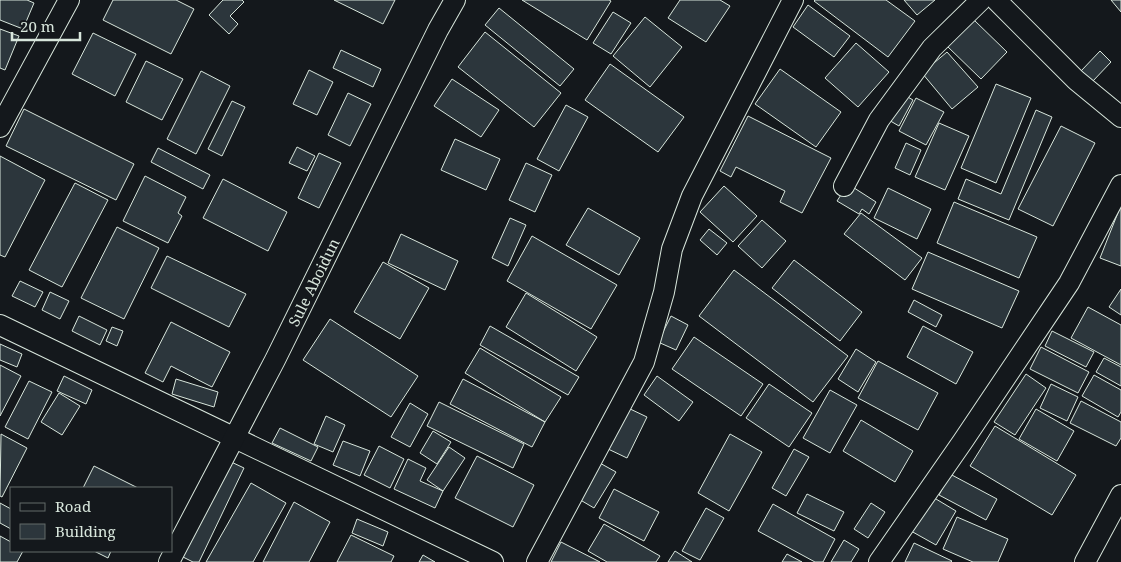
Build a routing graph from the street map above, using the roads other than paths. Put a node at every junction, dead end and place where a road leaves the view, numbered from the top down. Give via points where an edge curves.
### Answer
1 (69, 0) edge
2 (455, 0) edge
3 (793, 0) edge
4 (981, 0) edge
5 (996, 0) edge
6 (1121, 117) edge
7 (0, 127) edge
8 (1121, 185) edge
9 (844, 186) dead end
10 (0, 325) edge
11 (234, 438) junction
12 (1121, 495) edge
13 (169, 562) edge
14 (492, 562) edge
15 (537, 562) edge
16 (879, 562) edge
17 (1085, 562) edge

1 - 7 street
2 - 11 street, Sule Aboidun
3 - 15 street via 692,196 672,249 664,292 644,362
4 - 9 street via 932,48 879,120
5 - 6 street via 1076,80
8 - 16 street via 1069,283
10 - 11 street
11 - 13 street, Sule Aboidun
11 - 14 street
12 - 17 street

